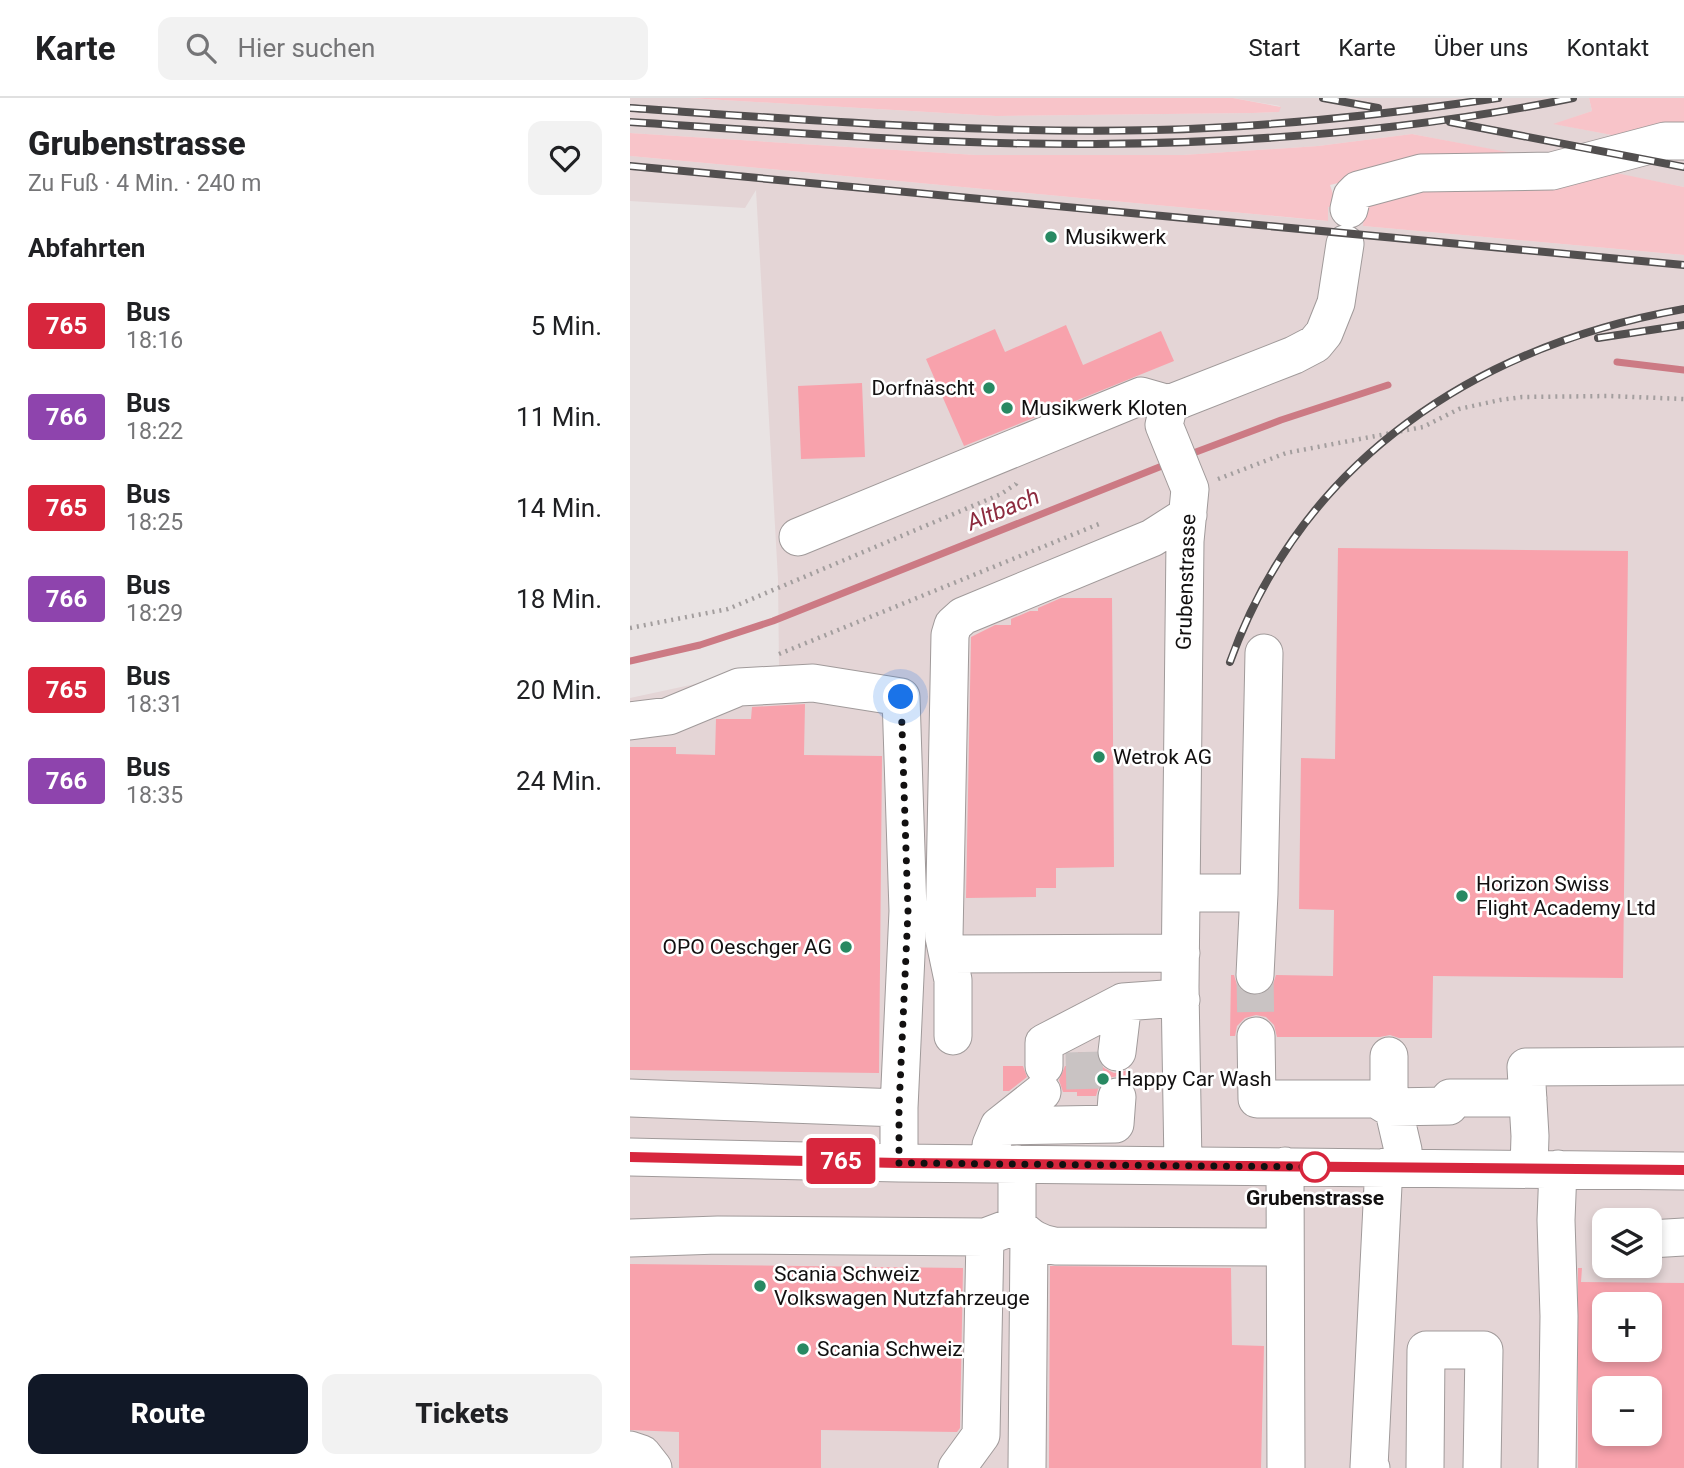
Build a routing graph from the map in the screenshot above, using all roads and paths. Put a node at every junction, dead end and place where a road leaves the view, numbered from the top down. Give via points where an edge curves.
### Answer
1 (1684, 141) edge
2 (1349, 209) dead end
3 (1345, 244) dead end
4 (1169, 420) junction
5 (1017, 446) junction
6 (1188, 515) junction
7 (798, 537) dead end
8 (630, 628) edge
9 (1264, 653) dead end
10 (630, 720) edge
11 (1181, 893) junction
12 (1259, 893) junction
13 (1181, 953) junction
14 (948, 954) junction
15 (1255, 975) tunnel mouth
16 (1181, 1000) junction
17 (1124, 1002) junction
18 (953, 1036) dead end
19 (1256, 1036) tunnel mouth
20 (1100, 1052) tunnel mouth
21 (1389, 1056) dead end
22 (1684, 1066) edge
23 (630, 1098) edge
24 (1528, 1098) junction
25 (674, 1099) junction
26 (1094, 1106) dead end
27 (1391, 1107) junction
28 (899, 1108) junction
29 (999, 1126) junction
30 (630, 1157) edge
31 (674, 1158) junction
32 (899, 1163) junction
33 (1005, 1164) junction
34 (1183, 1165) junction
35 (1285, 1166) junction
36 (1394, 1167) junction
37 (1543, 1169) junction
38 (1684, 1171) edge
39 (1010, 1233) junction
40 (1684, 1237) edge
41 (630, 1238) edge
42 (1662, 1238) edge
43 (1285, 1247) junction
44 (630, 1450) edge
45 (653, 1468) edge
46 (957, 1468) edge
47 (1027, 1468) edge
48 (1286, 1468) edge
49 (1371, 1468) edge
50 (1425, 1468) edge
51 (1482, 1468) edge
52 (1557, 1468) edge

1 - 2 street via 1665,141 1552,171 1408,175 1358,190
3 - 4 street via 1336,303 1315,344
4 - 5 street via 1141,396
4 - 6 street, Grubenstrasse via 1190,489
5 - 7 street
5 - 8 path via 1024,466 1016,484 1001,494 728,609
6 - 11 street, Grubenstrasse
6 - 14 street via 1152,538 963,616 953,625 944,937
9 - 12 street
10 - 28 street via 669,716 739,687 813,682 901,697 908,911
11 - 12 street
11 - 13 street, Grubenstrasse
12 - 15 street
13 - 14 street
13 - 16 street, Grubenstrasse
14 - 18 street
16 - 17 street
16 - 34 street, Grubenstrasse
17 - 20 street
17 - 29 street via 1044,1043 1043,1079
19 - 27 street via 1256,1100 1377,1099
21 - 27 street
22 - 24 street via 1527,1067
23 - 25 street
24 - 27 street via 1450,1098 1449,1106
24 - 37 street
25 - 28 street
25 - 31 street
26 - 29 street
27 - 36 street via 1403,1150
28 - 32 street
29 - 33 street via 991,1145
30 - 31 street
31 - 32 street
32 - 33 street
33 - 34 street
33 - 39 street
34 - 35 street
35 - 36 street
35 - 43 street
36 - 37 street
36 - 49 street via 1383,1185
37 - 38 street
37 - 52 street via 1556,1220
39 - 41 street
39 - 43 street via 1055,1246
39 - 46 street via 981,1435
39 - 47 street
40 - 42 street
43 - 48 street
44 - 45 street via 642,1454
50 - 51 street via 1426,1350 1484,1350

